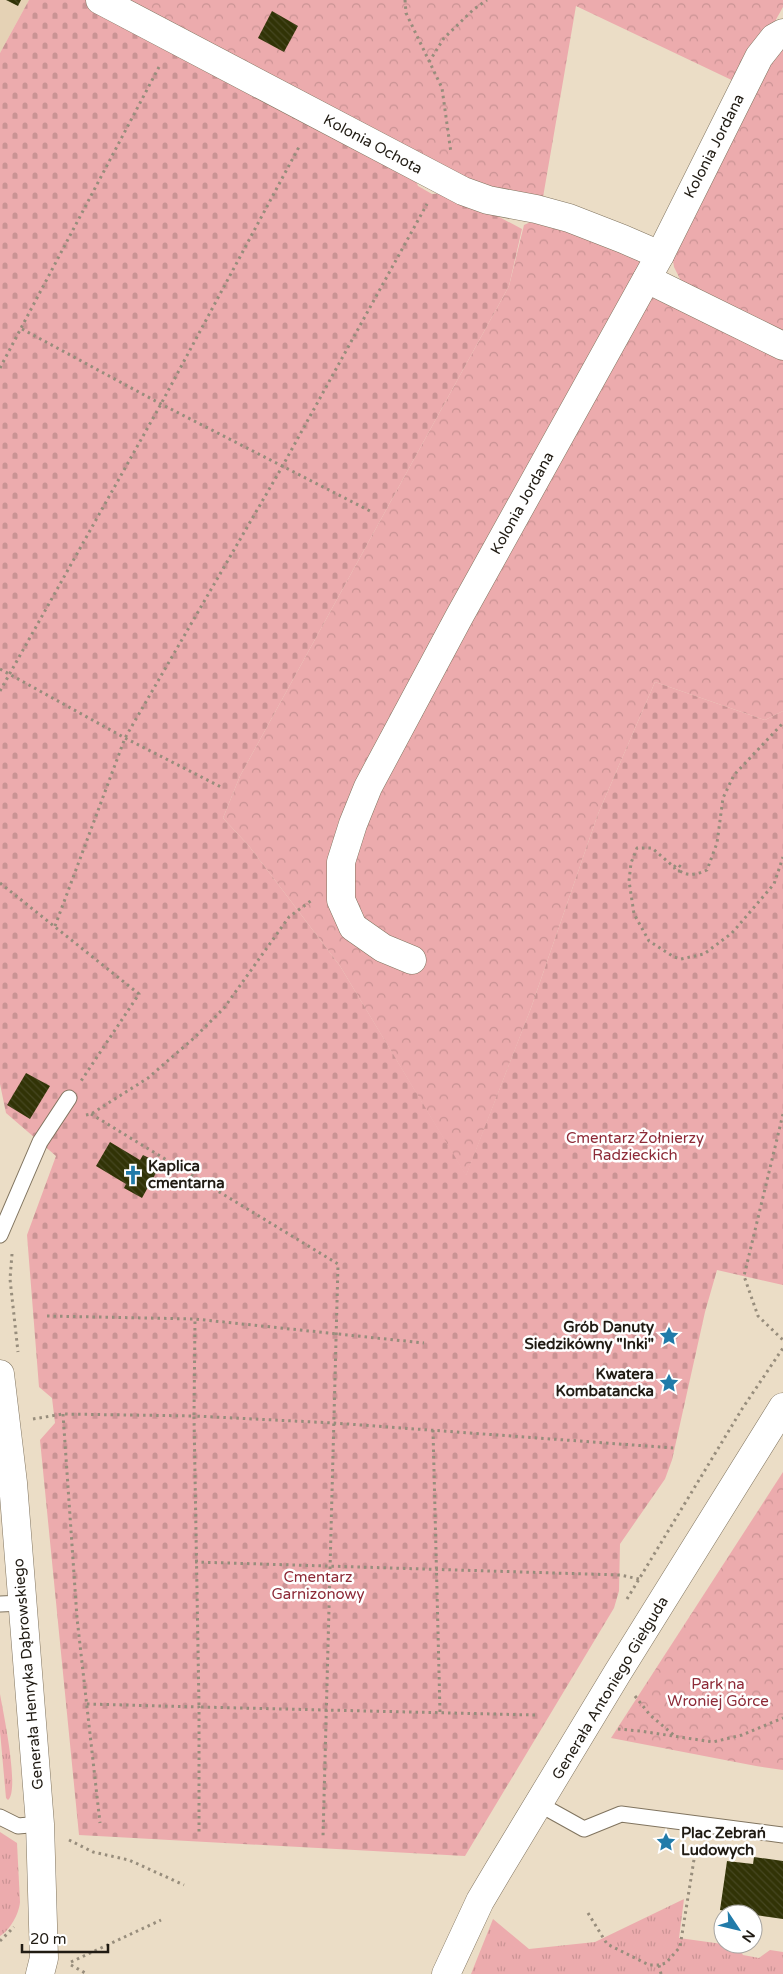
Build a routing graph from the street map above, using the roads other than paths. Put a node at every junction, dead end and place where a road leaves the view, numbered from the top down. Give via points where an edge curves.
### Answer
1 (100, 0) edge
2 (783, 33) edge
3 (660, 255) junction
4 (647, 279) junction
5 (783, 346) edge
6 (412, 960) dead end
7 (69, 1098) road end
8 (0, 1234) edge
9 (0, 1374) edge
10 (783, 1407) edge
11 (7, 1484) edge
12 (11, 1603) edge
13 (539, 1804) junction
14 (0, 1816) edge
15 (40, 1824) junction
16 (783, 1836) edge
17 (40, 1974) edge
18 (446, 1974) edge

1 - 3 street, Kolonia Ochota via 452,185 488,200 569,218
2 - 3 street, Kolonia Jordana via 774,38 760,57
3 - 4 street, Kolonia Jordana
4 - 5 street
4 - 6 street, Kolonia Jordana via 459,617 368,787 353,824 341,862 341,900 353,927 383,948
7 - 8 lane via 40,1142
9 - 11 street, Generała Henryka Dąbrowskiego
10 - 13 street, Generała Antoniego Giełguda
11 - 12 street, Generała Henryka Dąbrowskiego
12 - 15 street, Generała Henryka Dąbrowskiego
13 - 16 lane via 584,1830 621,1814
13 - 18 street, Generała Antoniego Giełguda via 480,1901
14 - 15 lane via 18,1826
15 - 17 street, Generała Henryka Dąbrowskiego via 44,1950

